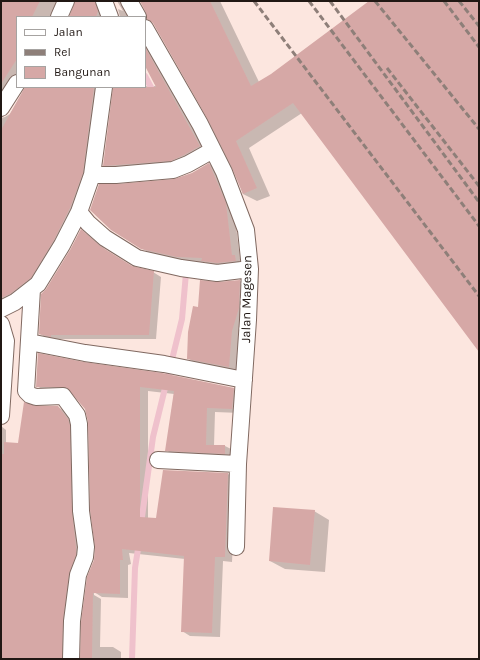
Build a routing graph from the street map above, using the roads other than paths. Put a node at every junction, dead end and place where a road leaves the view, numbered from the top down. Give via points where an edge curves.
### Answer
1 (66, 1) edge
2 (104, 1) edge
3 (129, 1) edge
4 (59, 16) edge
5 (110, 16) edge
6 (137, 16) edge
7 (146, 30) edge
8 (16, 85) edge
9 (104, 88) edge
10 (1, 108) edge
11 (213, 150) junction
12 (92, 175) junction
13 (79, 212) junction
14 (250, 269) junction
15 (32, 289) junction
16 (1, 309) edge
17 (1, 324) edge
18 (29, 342) junction
19 (244, 380) junction
20 (1, 416) edge
21 (158, 460) dead end
22 (238, 464) junction
23 (236, 547) dead end
24 (71, 659) edge

1 - 4 street
2 - 5 street
3 - 6 street
7 - 11 street, Jalan Magesen
8 - 10 street
9 - 12 street
11 - 12 street via 173,170
11 - 14 street, Jalan Magesen via 246,230
12 - 13 street
13 - 14 street via 105,238 137,258 217,273
13 - 15 street via 62,245 38,284
14 - 19 street, Jalan Magesen
15 - 16 street
15 - 18 street
17 - 20 street via 6,341
18 - 19 street
18 - 24 street via 26,391 36,397 63,396 77,415 79,424 81,511 86,547 85,558 78,575 72,621
19 - 22 street, Jalan Magesen
21 - 22 street
22 - 23 street, Jalan Magesen

